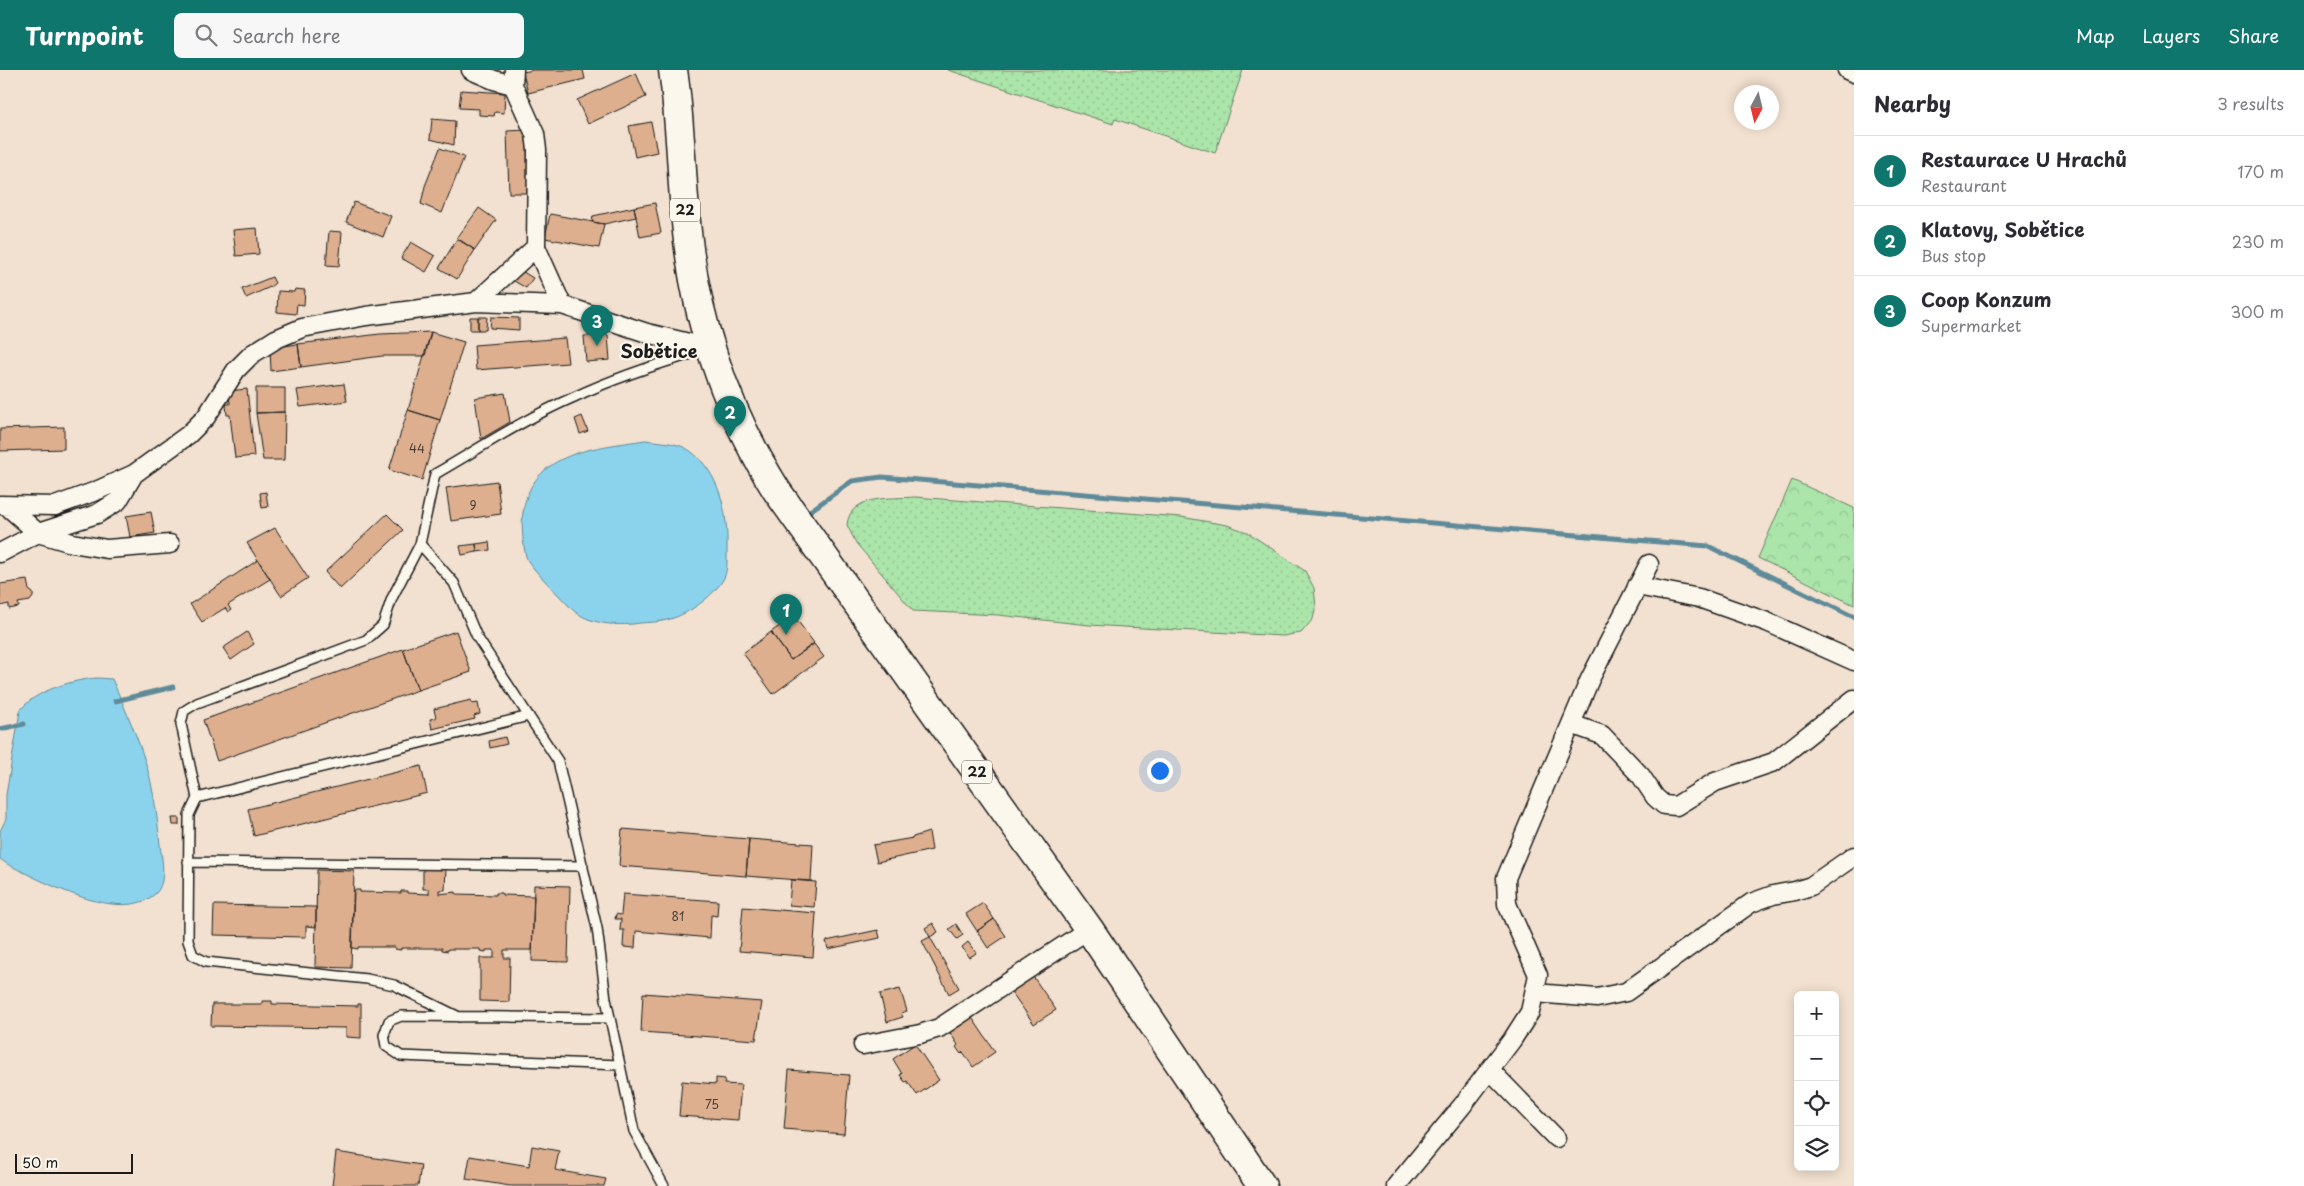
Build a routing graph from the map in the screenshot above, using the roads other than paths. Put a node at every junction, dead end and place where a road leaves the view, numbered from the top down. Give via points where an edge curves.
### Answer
1 (472, 70) edge
2 (673, 70) edge
3 (1847, 70) edge
4 (1854, 73) edge
5 (514, 78) edge
6 (536, 247) junction
7 (476, 302) junction
8 (562, 305) junction
9 (710, 348) junction
10 (134, 474) junction
11 (4, 505) edge
12 (38, 533) junction
13 (170, 544) dead end
14 (420, 544) junction
15 (0, 552) edge
16 (1649, 564) dead end
17 (1637, 586) junction
18 (1854, 661) edge
19 (1854, 699) edge
20 (530, 716) junction
21 (1571, 724) junction
22 (197, 798) junction
23 (1854, 856) edge
24 (188, 862) junction
25 (583, 866) junction
26 (1089, 928) junction
27 (1534, 993) junction
28 (459, 1017) junction
29 (610, 1018) junction
30 (863, 1045) dead end
31 (620, 1065) junction
32 (1490, 1070) junction
33 (1556, 1138) dead end
34 (664, 1186) edge
35 (1262, 1186) edge
36 (1396, 1186) edge

1 - 5 street via 494,80
2 - 9 main road, 22 via 687,233 697,297
3 - 4 street
5 - 6 street via 535,134
6 - 7 street
6 - 8 street
7 - 8 street
7 - 10 street via 366,316 302,328 276,339 252,354 236,370 206,417 188,435
8 - 9 street via 647,333
9 - 14 lane via 666,361 573,397 435,474
9 - 26 main road, 22 via 746,438 776,491
10 - 11 street via 55,506
10 - 12 street via 118,501 97,514
11 - 12 street
12 - 13 street via 107,549
12 - 15 street
14 - 20 lane via 454,583 477,638
14 - 22 lane via 392,598 384,625 366,640 184,710 181,724
16 - 17 street
17 - 18 street via 1699,598 1767,622
17 - 21 street via 1590,678
19 - 21 street via 1774,762 1715,782 1676,806 1664,804 1656,797 1602,735
20 - 22 lane
20 - 25 lane via 558,761
21 - 27 street via 1506,878 1507,904 1538,975
22 - 24 lane via 188,815
23 - 27 street via 1811,886 1751,903 1626,992 1597,998
24 - 25 lane
24 - 28 lane via 188,941 193,955 206,962 367,979 394,985
25 - 29 lane via 597,928
26 - 30 street via 939,1028
26 - 35 main road, 22
27 - 32 street via 1530,1012
28 - 29 lane
28 - 31 lane via 401,1016 390,1021 384,1035 386,1046 400,1056
29 - 31 lane
31 - 34 lane via 634,1131
32 - 33 street
32 - 36 street

